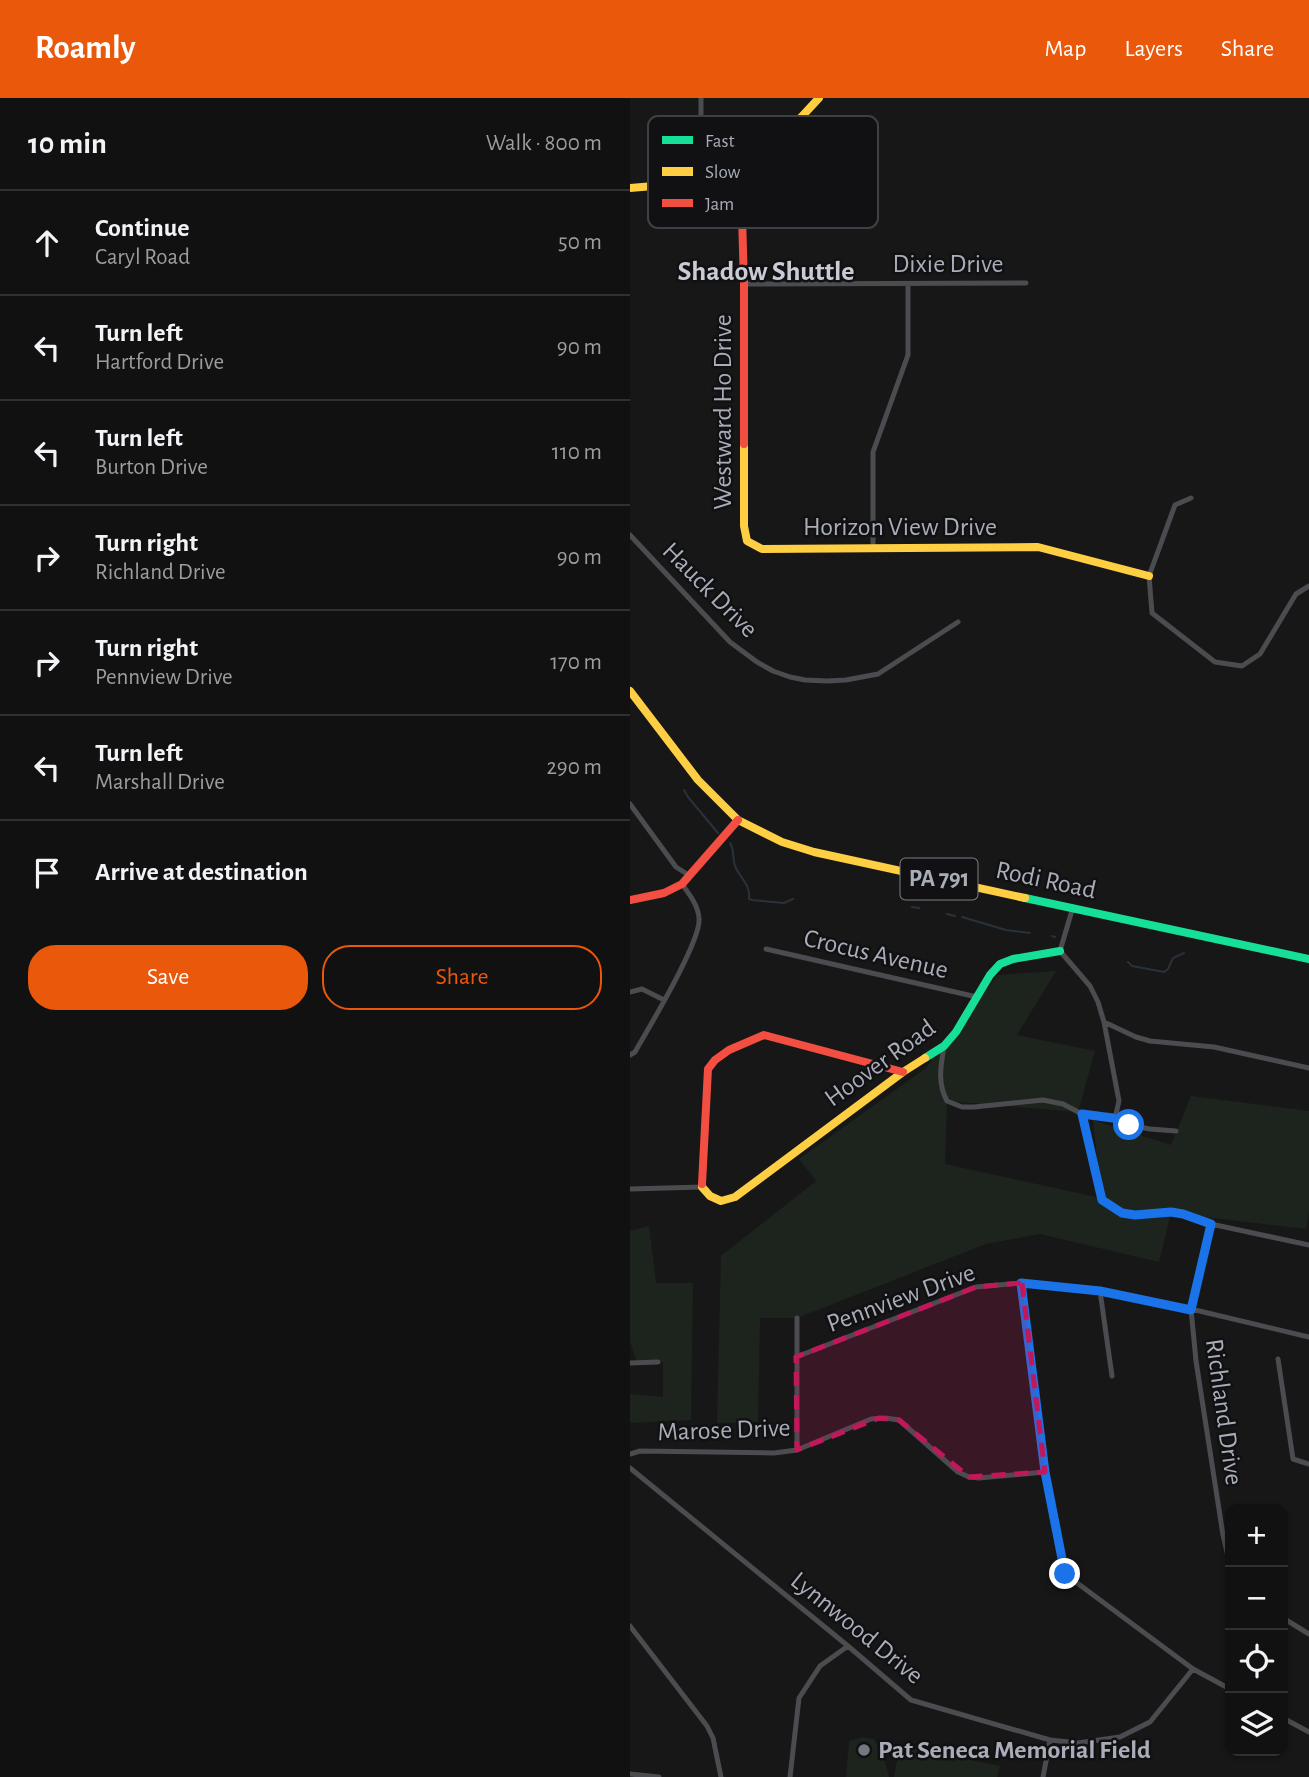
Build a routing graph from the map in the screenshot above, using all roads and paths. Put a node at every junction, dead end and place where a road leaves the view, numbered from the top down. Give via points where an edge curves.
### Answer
1 (701, 98) edge
2 (819, 98) edge
3 (701, 116) edge
4 (802, 116) edge
5 (648, 186) edge
6 (630, 188) edge
7 (742, 228) edge
8 (1026, 283) dead end
9 (744, 284) junction
10 (908, 284) junction
11 (1191, 498) dead end
12 (630, 535) edge
13 (762, 549) joint
14 (873, 549) junction
15 (1149, 576) junction
16 (1309, 586) edge
17 (958, 622) dead end
18 (630, 691) edge
19 (630, 804) edge
20 (738, 820) junction
21 (690, 876) junction
22 (682, 884) junction
23 (630, 900) edge
24 (1073, 907) junction
25 (766, 949) dead end
26 (1060, 951) junction
27 (1309, 959) edge
28 (630, 992) edge
29 (977, 997) junction
30 (664, 1000) junction
31 (1104, 1022) junction
32 (944, 1046) junction
33 (630, 1055) edge
34 (1309, 1068) edge
35 (903, 1072) junction
36 (1082, 1114) junction
37 (1113, 1118) junction
38 (1176, 1131) dead end
39 (702, 1187) junction
40 (630, 1189) edge
41 (1211, 1224) junction
42 (1309, 1245) edge
43 (1021, 1283) junction
44 (1100, 1291) junction
45 (1191, 1310) junction
46 (797, 1318) dead end
47 (1309, 1337) edge
48 (796, 1357) junction
49 (1278, 1359) dead end
50 (658, 1362) dead end
51 (630, 1363) edge
52 (1112, 1376) dead end
53 (797, 1450) junction
54 (630, 1454) edge
55 (1309, 1464) edge
56 (630, 1468) edge
57 (1045, 1472) junction
58 (1225, 1544) edge
59 (1288, 1621) edge
60 (630, 1626) edge
61 (1309, 1632) edge
62 (848, 1646) junction
63 (1193, 1669) junction
64 (1225, 1686) edge
65 (1288, 1721) edge
66 (1309, 1732) edge
67 (1050, 1740) junction
68 (630, 1774) edge
69 (659, 1777) edge
70 (721, 1777) edge
71 (790, 1777) edge
72 (1043, 1777) edge

1 - 3 street
2 - 4 street
5 - 6 street
7 - 9 street, Westward Ho Drive
8 - 10 street, Dixie Drive
9 - 10 street, Dixie Drive
9 - 13 street, Westward Ho Drive via 744,526 747,541
10 - 14 street via 908,355 873,452
11 - 15 street via 1175,505
12 - 17 street, Hauck Drive via 730,642 757,662 790,677 827,681 878,674
13 - 14 street, Horizon View Drive
14 - 15 street, Horizon View Drive via 1038,547
15 - 16 street via 1152,613 1215,662 1242,666 1260,653 1296,594
18 - 20 street, Rodi Road / PA 791 via 698,780
19 - 21 street via 676,867
20 - 21 street
20 - 24 street, Rodi Road / PA 791 via 814,852
21 - 22 street
22 - 23 street
22 - 30 street via 696,906 699,926
24 - 26 street
24 - 27 street, Rodi Road / PA 791
25 - 29 street, Crocus Avenue
26 - 29 street, Hoover Road via 1000,964
26 - 31 street via 1090,986
28 - 30 street via 642,989
29 - 32 street, Hoover Road
30 - 33 street
31 - 34 street via 1150,1041 1214,1047
31 - 37 street via 1119,1101
32 - 35 street, Hoover Road
32 - 36 street via 939,1074 947,1101 974,1107 1043,1100
35 - 39 street, Hoover Road via 734,1197 721,1201
35 - 39 street via 765,1035 729,1050 708,1069
36 - 37 street
36 - 41 street via 1102,1200 1122,1213 1171,1212
37 - 38 street via 1129,1125
39 - 40 street
41 - 42 street
41 - 45 street, Richland Drive
43 - 44 street, Pennview Drive
43 - 48 street, Pennview Drive via 976,1287
43 - 57 street
44 - 45 street, Pennview Drive
44 - 52 street
45 - 47 street, Pennview Drive
45 - 58 street, Richland Drive
46 - 48 street
48 - 53 street
49 - 55 street via 1293,1459
50 - 51 street
53 - 54 street, Marose Drive
53 - 57 street, Marose Drive via 871,1419 885,1418 899,1420 969,1477
56 - 62 street, Lynnwood Drive
57 - 63 street via 1065,1574
59 - 61 street
60 - 70 street via 707,1726
62 - 67 street, Lynnwood Drive via 911,1700
62 - 71 street via 820,1666 799,1699
63 - 64 street
63 - 67 street, Lynnwood Drive via 1150,1721 1120,1737 1078,1743
65 - 66 street
67 - 72 street
68 - 69 street

